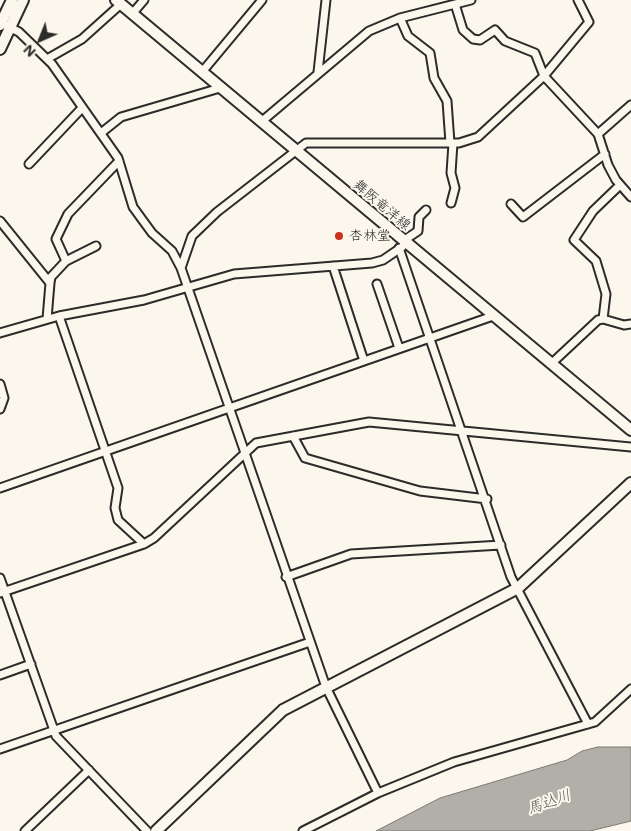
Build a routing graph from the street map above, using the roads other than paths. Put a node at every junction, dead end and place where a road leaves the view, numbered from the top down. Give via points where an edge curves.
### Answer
1 (12, 0) edge
2 (23, 0) edge
3 (144, 0) edge
4 (262, 0) edge
5 (326, 0) edge
6 (470, 0) edge
7 (578, 0) edge
8 (118, 2) edge
9 (455, 4) junction
10 (132, 14) junction
11 (400, 18) junction
12 (3, 25) edge
13 (0, 49) edge
14 (47, 59) junction
15 (202, 72) junction
16 (318, 72) junction
17 (544, 76) junction
18 (220, 88) junction
19 (631, 105) edge
20 (82, 108) junction
21 (261, 122) junction
22 (100, 133) junction
23 (598, 134) junction
24 (452, 143) junction
25 (295, 151) junction
26 (604, 154) junction
27 (119, 161) junction
28 (29, 164) dead end
29 (620, 185) junction
30 (631, 197) edge
31 (451, 203) dead end
32 (511, 204) dead end
33 (426, 210) dead end
34 (0, 221) edge
35 (403, 244) junction
36 (96, 246) dead end
37 (66, 261) junction
38 (333, 266) junction
39 (181, 268) junction
40 (50, 283) junction
41 (377, 284) dead end
42 (188, 289) junction
43 (59, 316) junction
44 (493, 316) junction
45 (47, 319) junction
46 (603, 319) junction
47 (631, 324) edge
48 (0, 333) edge
49 (430, 338) junction
50 (399, 348) junction
51 (364, 361) junction
52 (552, 363) junction
53 (0, 384) edge
54 (230, 408) junction
55 (0, 409) edge
56 (631, 430) edge
57 (463, 431) junction
58 (293, 436) junction
59 (631, 447) edge
60 (106, 452) junction
61 (245, 454) junction
62 (631, 483) edge
63 (0, 488) edge
64 (486, 499) junction
65 (144, 544) junction
66 (501, 545) junction
67 (286, 577) junction
68 (0, 578) edge
69 (518, 588) junction
70 (2, 592) edge
71 (310, 642) junction
72 (31, 664) junction
73 (0, 675) edge
74 (326, 687) junction
75 (631, 689) edge
76 (588, 724) junction
77 (54, 730) junction
78 (0, 749) edge
79 (89, 770) junction
80 (378, 793) junction
81 (25, 831) edge
82 (147, 831) edge
83 (156, 831) edge
84 (303, 831) edge

1 - 12 street
2 - 12 street
3 - 10 street
4 - 15 street
5 - 16 street
6 - 9 street
7 - 17 street via 589,22
8 - 10 street, 舞阪竜洋線
8 - 14 street via 82,39
9 - 11 street
9 - 17 street via 463,30 473,39 480,40 495,30 505,41 535,53
10 - 15 street, 舞阪竜洋線
11 - 16 street via 369,31
11 - 24 street via 408,36 430,53 434,78 447,101
12 - 13 street
12 - 14 street via 19,32
14 - 20 street
15 - 18 street, 舞阪竜洋線
16 - 21 street
17 - 23 street
17 - 24 street via 478,137 468,142
18 - 21 street, 舞阪竜洋線
18 - 22 street via 120,117
19 - 23 street
20 - 22 street
20 - 28 street
21 - 25 street, 舞阪竜洋線
22 - 27 street
23 - 26 street
24 - 25 street via 314,143 302,145
24 - 31 street via 455,188
25 - 35 street, 舞阪竜洋線
25 - 39 street via 217,212 192,236
26 - 29 street
26 - 32 street via 524,217
27 - 37 street via 68,214 56,239
27 - 39 street via 133,207 152,233 172,251
29 - 30 street
29 - 46 street via 593,211 574,240 596,261 606,294
33 - 35 street via 418,217 418,230
34 - 40 street
35 - 38 street via 383,260
35 - 44 street, 舞阪竜洋線
35 - 49 street
36 - 37 street
37 - 40 street via 51,277
38 - 42 street via 234,274
38 - 51 street
39 - 42 street
40 - 45 street
41 - 50 street
42 - 43 street
42 - 54 street
43 - 45 street
43 - 60 street
44 - 49 street
44 - 52 street, 舞阪竜洋線
45 - 48 street
46 - 47 street
46 - 52 street via 592,325
49 - 50 street
49 - 57 street
50 - 51 street
51 - 54 street
52 - 56 street, 舞阪竜洋線
53 - 55 street via 4,398
54 - 60 street
54 - 61 street
57 - 58 street via 369,422
57 - 59 street
57 - 64 street
58 - 61 street via 256,443
58 - 64 street via 305,458 420,491
60 - 63 street
60 - 65 street via 118,488 118,520
61 - 65 street
61 - 67 street
62 - 69 street
64 - 66 street
65 - 70 street
66 - 67 street via 351,554
66 - 69 street
67 - 71 street
68 - 70 street
69 - 74 street
69 - 76 street
70 - 72 street
71 - 74 street
71 - 77 street
72 - 73 street
72 - 77 street
74 - 80 street
74 - 83 street via 283,710
75 - 76 street via 595,722
76 - 80 street via 454,762
77 - 78 street
77 - 79 street
79 - 81 street
79 - 82 street
80 - 84 street

